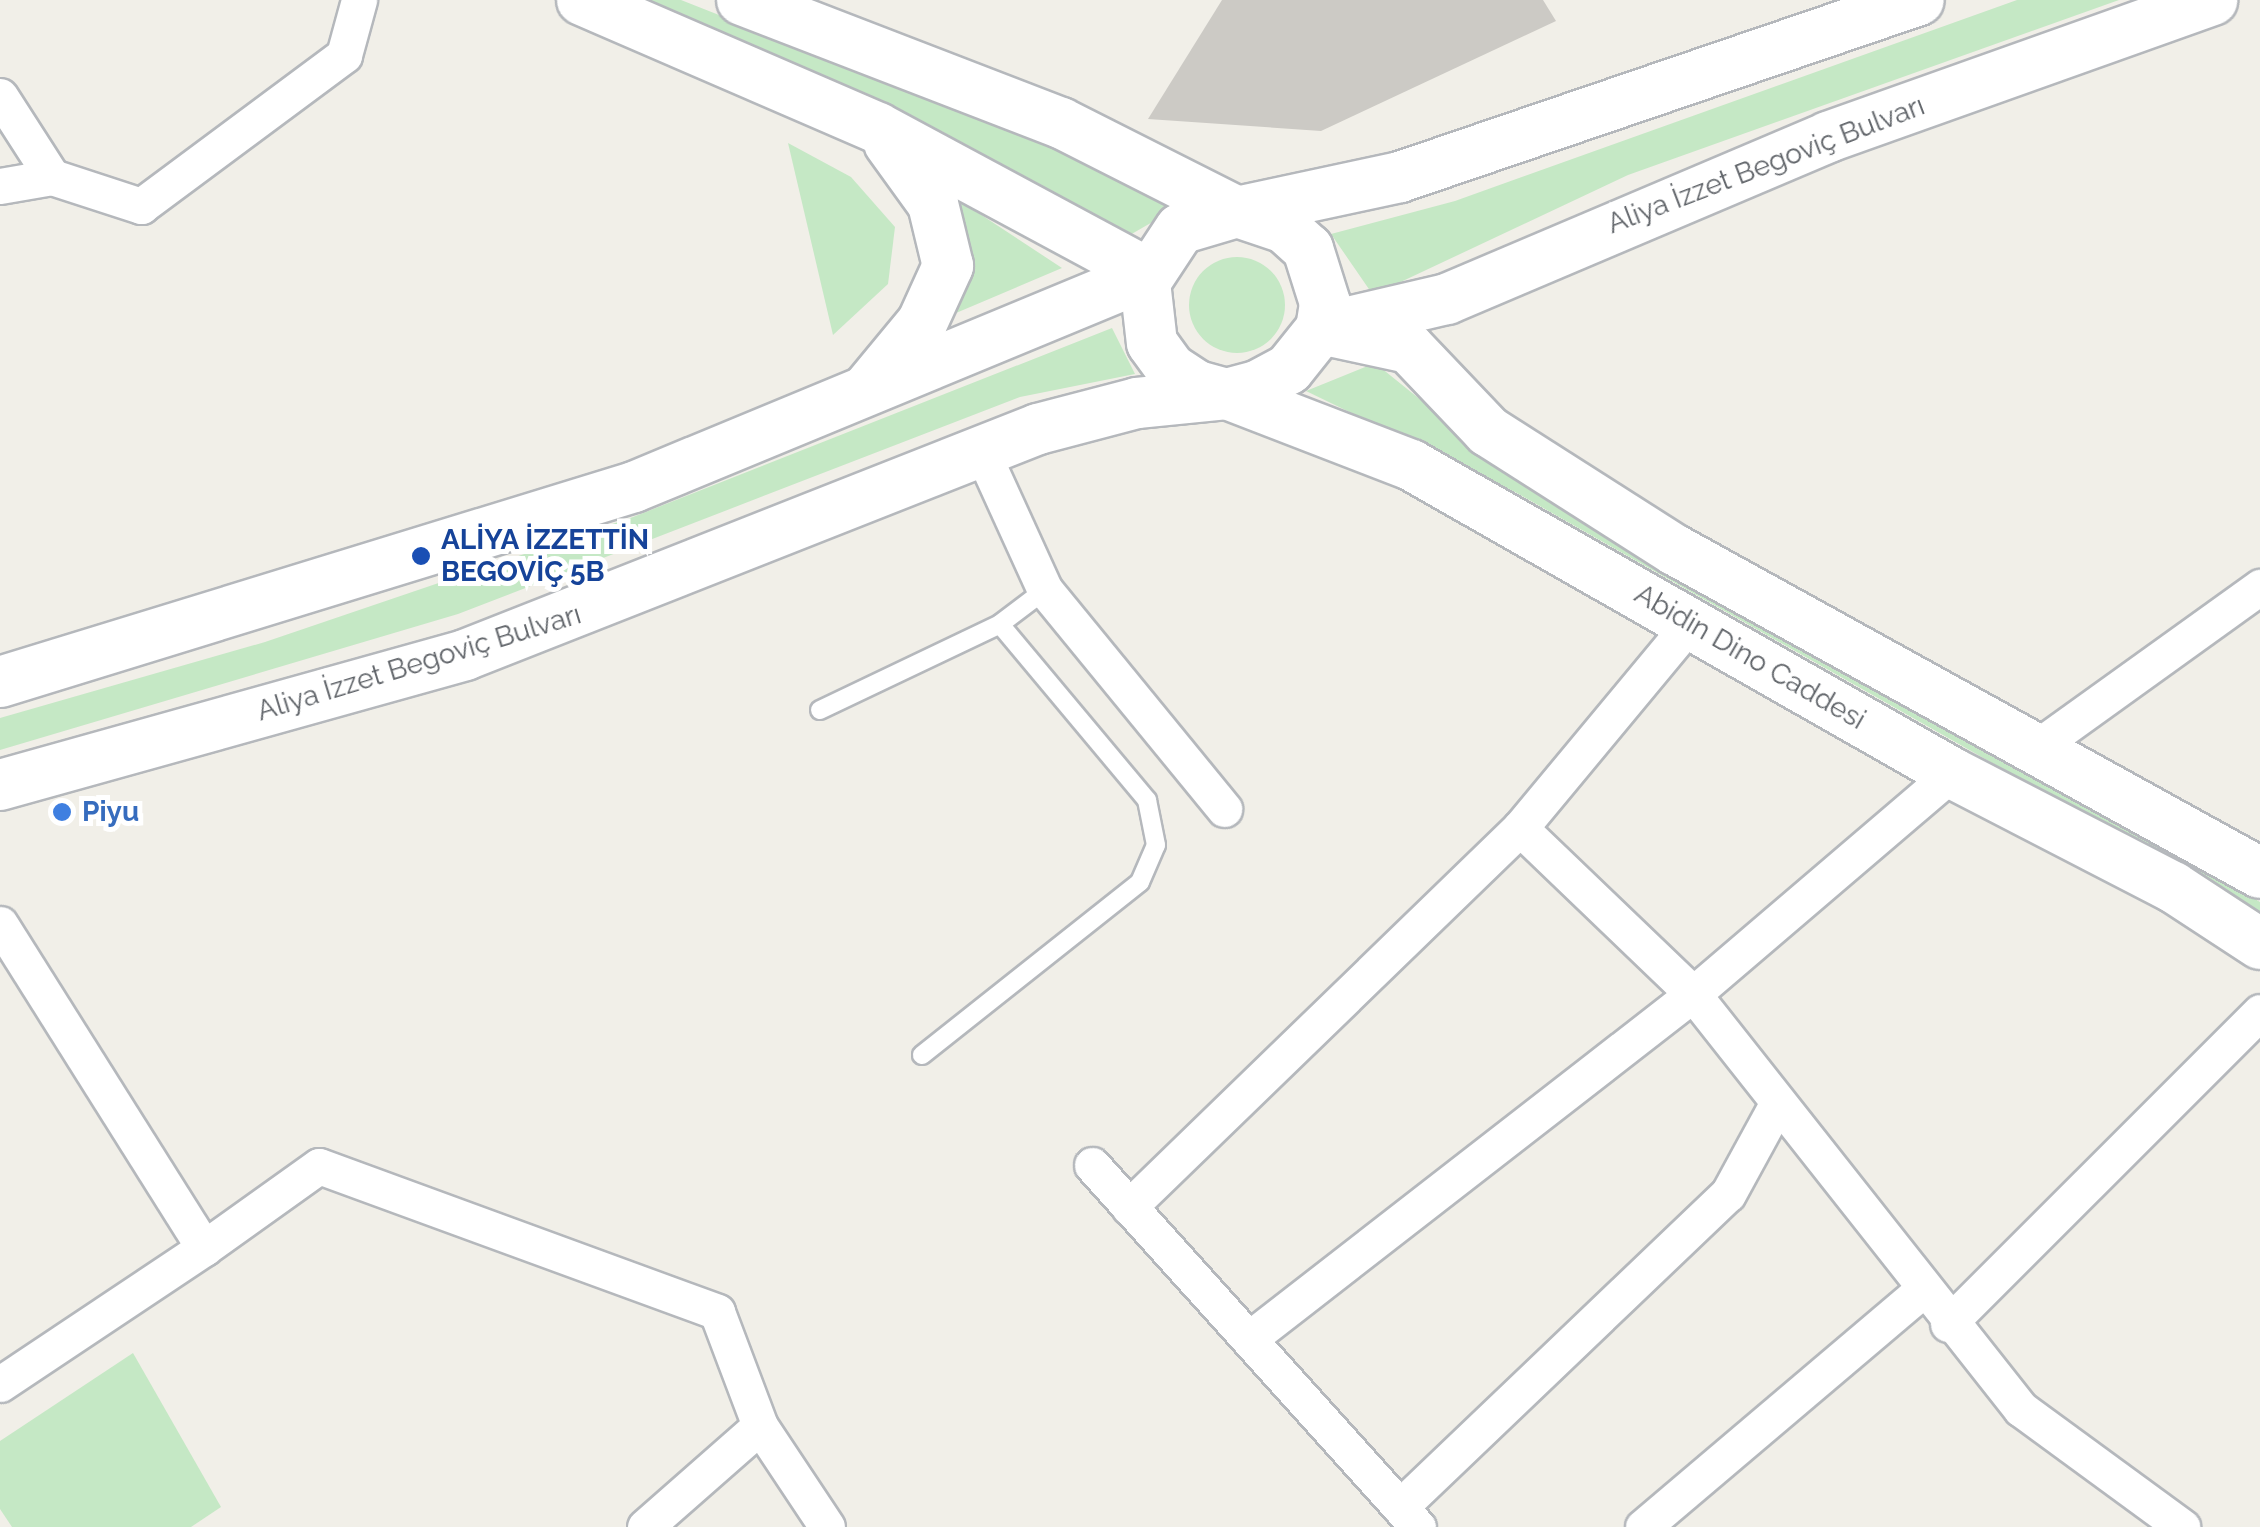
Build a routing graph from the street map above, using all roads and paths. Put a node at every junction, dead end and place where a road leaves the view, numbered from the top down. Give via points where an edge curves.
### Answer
1 (359, 0) edge
2 (582, 0) edge
3 (742, 0) edge
4 (1919, 0) edge
5 (2212, 0) edge
6 (0, 96) edge
7 (878, 128) junction
8 (52, 177) junction
9 (0, 186) edge
10 (1237, 212) junction
11 (1149, 274) junction
12 (1321, 329) junction
13 (866, 391) junction
14 (1228, 394) junction
15 (982, 452) junction
16 (2260, 587) edge
17 (1044, 590) junction
18 (1690, 623) junction
19 (1000, 624) junction
20 (0, 682) edge
21 (820, 710) dead end
22 (2040, 745) junction
23 (1952, 773) junction
24 (0, 785) edge
25 (1224, 809) dead end
26 (1520, 828) junction
27 (2260, 873) edge
28 (0, 924) edge
29 (2260, 944) edge
30 (1693, 994) junction
31 (2260, 1012) edge
32 (922, 1055) dead end
33 (1777, 1104) junction
34 (1092, 1165) dead end
35 (1129, 1207) junction
36 (204, 1248) junction
37 (1921, 1291) junction
38 (1948, 1324) junction
39 (1249, 1340) junction
40 (0, 1384) edge
41 (760, 1426) junction
42 (1409, 1517) edge
43 (646, 1527) edge
44 (827, 1527) edge
45 (1644, 1527) edge
46 (2182, 1527) edge

1 - 8 street via 344,55 141,206
2 - 7 main road
3 - 10 main road via 1061,123
4 - 10 main road via 1400,177
5 - 12 main road, Aliya İzzet Begoviç Bulvarı via 1828,137 1447,299
6 - 8 street
7 - 11 main road
7 - 13 main road via 933,204 948,266 922,323
8 - 9 street
10 - 11 main road via 1180,230
10 - 12 main road via 1285,228 1308,250 1325,303
11 - 13 main road
11 - 14 main road via 1152,344 1181,376
12 - 14 main road via 1289,369
12 - 22 main road, Abidin Dino Caddesi via 1409,348 1488,431 1660,540
13 - 20 main road via 634,487
14 - 15 main road, Aliya İzzet Begoviç Bulvarı via 1137,403
14 - 18 main road, Abidin Dino Caddesi via 1412,465
15 - 17 street
15 - 24 main road, Aliya İzzet Begoviç Bulvarı via 466,655
16 - 22 street
17 - 19 lane
17 - 25 street
18 - 23 main road, Abidin Dino Caddesi
18 - 26 street
19 - 21 lane
19 - 32 lane via 1147,800 1156,845 1140,882
22 - 27 main road, Abidin Dino Caddesi
23 - 29 main road, Abidin Dino Caddesi via 2174,887
23 - 30 street
26 - 30 street
26 - 35 street
28 - 36 street
30 - 33 street
30 - 39 street
31 - 38 street
33 - 37 street
33 - 42 street via 1728,1194
34 - 35 street
35 - 39 street
36 - 40 street
36 - 41 street via 319,1166 717,1312
37 - 38 street
37 - 45 street
38 - 46 street via 2022,1409
39 - 42 street
41 - 43 street
41 - 44 street

